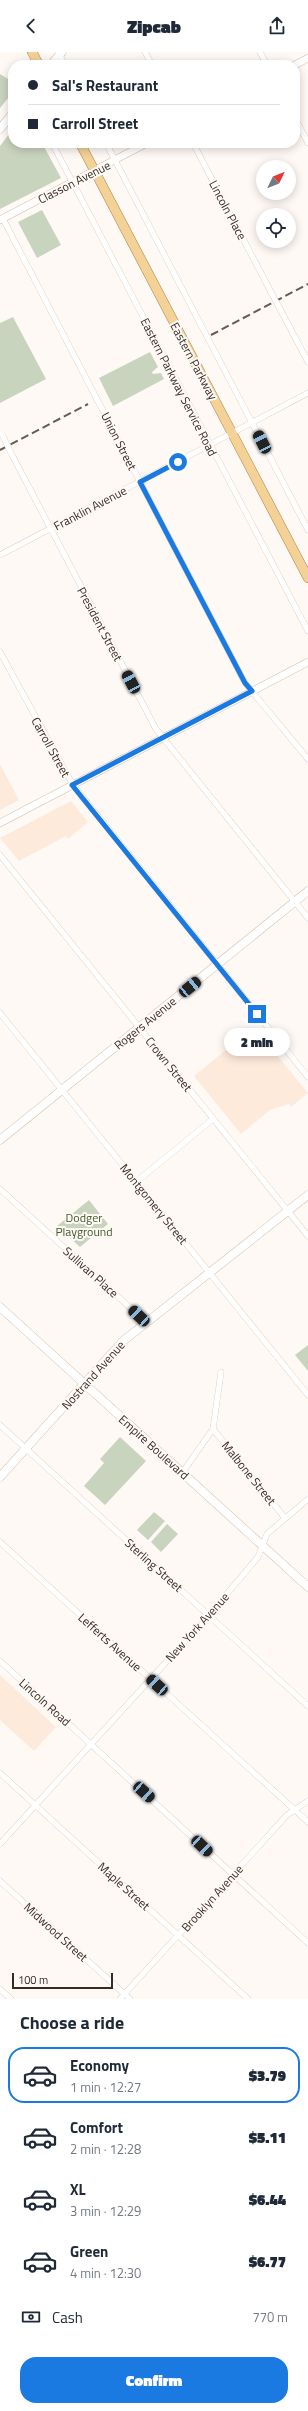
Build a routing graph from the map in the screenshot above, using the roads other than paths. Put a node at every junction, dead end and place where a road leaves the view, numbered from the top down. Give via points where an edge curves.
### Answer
1 (8, 119) edge
2 (300, 128) edge
3 (0, 129) edge
4 (308, 143) edge
5 (55, 148) edge
6 (82, 148) edge
7 (109, 148) edge
8 (138, 148) edge
9 (196, 148) edge
10 (115, 160) junction
11 (94, 171) junction
12 (73, 182) junction
13 (1, 219) edge
14 (308, 362) edge
15 (308, 393) edge
16 (252, 423) junction
17 (1, 433) edge
18 (232, 433) junction
19 (209, 445) junction
20 (140, 482) junction
21 (50, 529) junction
22 (308, 530) edge
23 (0, 555) edge
24 (308, 578) edge
25 (308, 631) edge
26 (0, 652) edge
27 (308, 662) edge
28 (252, 691) junction
29 (163, 738) junction
30 (308, 759) edge
31 (72, 785) junction
32 (0, 823) edge
33 (0, 855) edge
34 (308, 891) edge
35 (295, 902) junction
36 (308, 918) edge
37 (217, 965) junction
38 (0, 1013) edge
39 (139, 1027) junction
40 (308, 1077) edge
41 (62, 1090) junction
42 (213, 1119) junction
43 (0, 1140) edge
44 (136, 1182) junction
45 (0, 1189) edge
46 (308, 1195) edge
47 (288, 1211) junction
48 (308, 1236) edge
49 (210, 1274) junction
50 (0, 1307) edge
51 (147, 1323) junction
52 (221, 1372) dead end
53 (85, 1384) junction
54 (308, 1395) edge
55 (0, 1425) edge
56 (213, 1429) junction
57 (26, 1448) junction
58 (182, 1473) junction
59 (0, 1477) edge
60 (308, 1499) edge
61 (285, 1518) junction
62 (0, 1542) edge
63 (262, 1545) junction
64 (308, 1586) edge
65 (209, 1615) junction
66 (0, 1661) edge
67 (150, 1679) junction
68 (308, 1706) edge
69 (91, 1744) junction
70 (0, 1773) edge
71 (308, 1801) edge
72 (35, 1805) junction
73 (295, 1810) junction
74 (308, 1822) edge
75 (0, 1844) edge
76 (233, 1875) junction
77 (0, 1881) edge
78 (178, 1935) junction
79 (308, 1943) edge
80 (0, 1989) edge
81 (124, 1994) junction
82 (10, 1999) edge
83 (120, 1999) edge
84 (130, 1999) edge
85 (248, 1999) edge

1 - 3 main road
2 - 4 street
5 - 12 street, Eastern Parkway Service Road
6 - 11 main road, Eastern Parkway
7 - 10 street
8 - 10 street, Classon Avenue
9 - 14 street, Lincoln Place, bridge
10 - 11 street, Classon Avenue
10 - 16 street
11 - 12 street, Classon Avenue
11 - 18 main road, Eastern Parkway
12 - 13 street, Classon Avenue
12 - 19 street, Eastern Parkway Service Road
13 - 20 street, Union Street
15 - 16 street, Franklin Avenue
16 - 18 street, Franklin Avenue
16 - 22 street
17 - 21 street, President Street, bridge
18 - 19 street, Franklin Avenue
18 - 24 main road, Eastern Parkway
19 - 20 street, Franklin Avenue
19 - 25 street, Eastern Parkway Service Road
20 - 21 street, Franklin Avenue
20 - 28 street, Union Street via 245,683
21 - 23 street, Franklin Avenue
21 - 29 street, President Street
26 - 31 street, Carroll Street
27 - 28 street
28 - 29 street
28 - 30 street, Union Street
29 - 31 street
29 - 35 street, President Street
31 - 32 street
31 - 37 street, Carroll Street
33 - 39 street, Crown Street
34 - 35 main road, Rogers Avenue
35 - 36 street, President Street
35 - 37 main road, Rogers Avenue
37 - 39 main road, Rogers Avenue
37 - 40 street, Carroll Street
38 - 41 street, Montgomery Street
39 - 41 main road, Rogers Avenue
39 - 42 street, Crown Street
41 - 43 main road, Rogers Avenue
41 - 44 street, Montgomery Street
42 - 44 street
42 - 47 street, Crown Street
44 - 49 street, Montgomery Street
45 - 51 street, Sullivan Place
46 - 47 main road, Nostrand Avenue
47 - 48 street, Crown Street
47 - 49 main road, Nostrand Avenue
49 - 51 main road, Nostrand Avenue
49 - 54 street, Montgomery Street
50 - 53 main road, Empire Boulevard
51 - 53 main road, Nostrand Avenue via 123,1341
52 - 56 street
53 - 57 main road, Nostrand Avenue
53 - 58 main road, Empire Boulevard
55 - 57 street, Sterling Street
56 - 58 street
56 - 61 street, Malbone Street
57 - 59 main road, Nostrand Avenue
57 - 65 street, Sterling Street
58 - 63 main road, Empire Boulevard
60 - 61 street, New York Avenue
61 - 63 street, New York Avenue via 267,1534
62 - 67 street, Lefferts Avenue
63 - 64 main road, Empire Boulevard
63 - 65 street, New York Avenue via 258,1557
65 - 67 street, New York Avenue
65 - 68 street, Sterling Street
66 - 69 street, Lincoln Road
67 - 69 street, New York Avenue
67 - 73 street, Lefferts Avenue
69 - 72 street, New York Avenue
69 - 76 street, Lincoln Road
70 - 72 street, Maple Street
71 - 73 street, Brooklyn Avenue
72 - 75 street, New York Avenue
72 - 78 street, Maple Street
73 - 74 street, Lefferts Avenue
73 - 76 street, Brooklyn Avenue via 287,1815
76 - 78 street, Brooklyn Avenue
76 - 79 street, Lincoln Road
77 - 81 street, Midwood Street
78 - 81 street, Brooklyn Avenue
78 - 85 street, Maple Street
80 - 82 street
81 - 83 street, Brooklyn Avenue
81 - 84 street, Midwood Street

